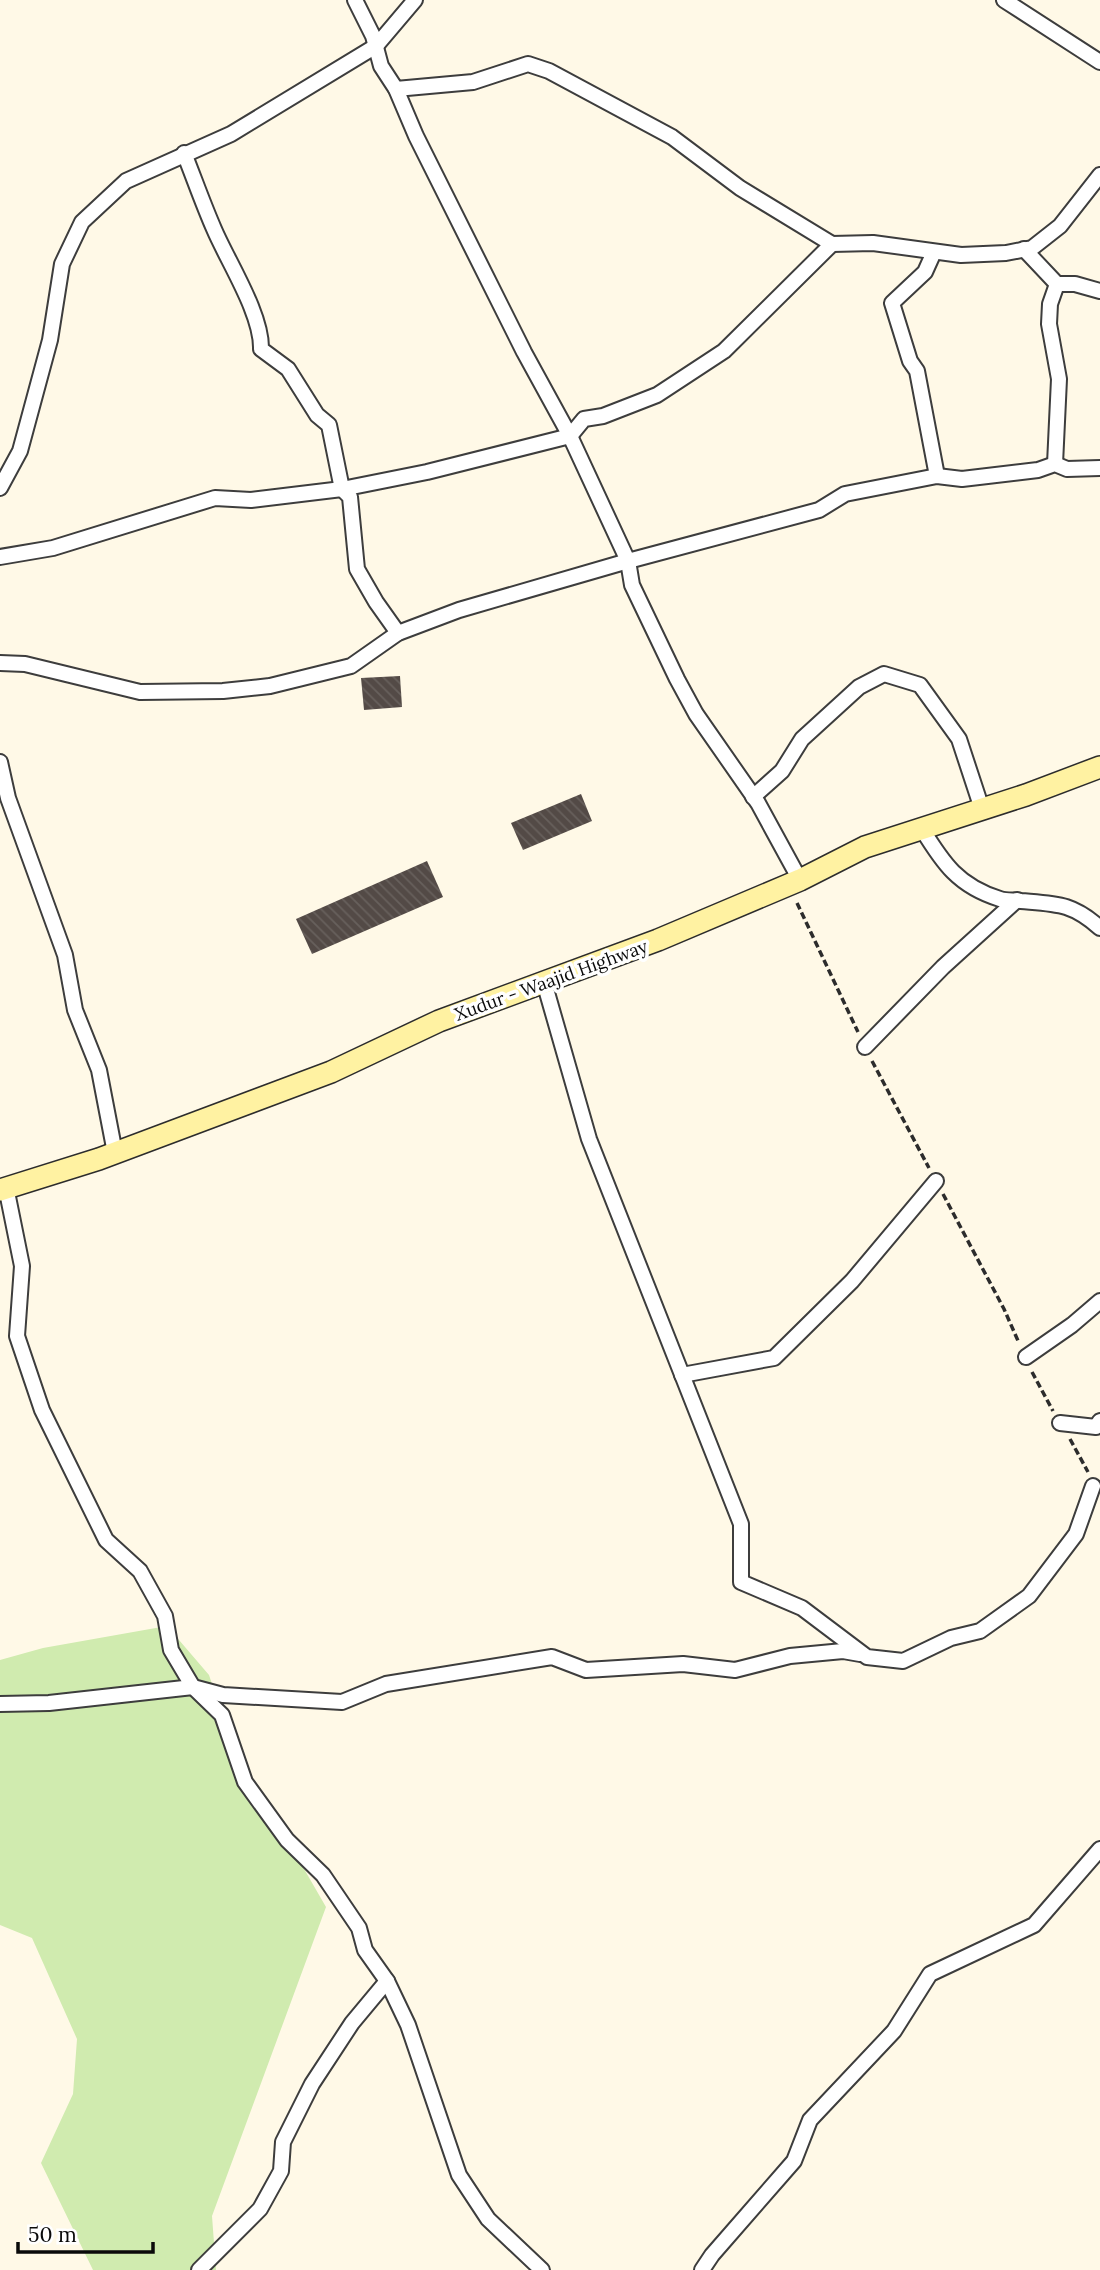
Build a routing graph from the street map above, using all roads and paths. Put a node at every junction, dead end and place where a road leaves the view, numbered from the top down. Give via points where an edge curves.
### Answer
1 (355, 0) edge
2 (415, 0) edge
3 (1004, 0) edge
4 (376, 46) junction
5 (1100, 62) edge
6 (396, 89) junction
7 (184, 153) junction
8 (1100, 176) edge
9 (832, 244) junction
10 (1024, 249) junction
11 (934, 252) junction
12 (1057, 284) junction
13 (1100, 291) edge
14 (570, 436) junction
15 (1055, 464) junction
16 (1100, 468) edge
17 (937, 476) junction
18 (0, 488) edge
19 (342, 489) junction
20 (0, 557) edge
21 (628, 561) junction
22 (398, 633) junction
23 (0, 663) edge
24 (0, 762) edge
25 (1100, 767) edge
26 (753, 797) junction
27 (982, 809) junction
28 (922, 829) junction
29 (794, 883) junction
30 (1017, 900) junction
31 (1100, 928) edge
32 (544, 982) junction
33 (865, 1047) junction
34 (115, 1153) junction
35 (936, 1181) junction
36 (3, 1189) edge
37 (1100, 1301) edge
38 (1026, 1357) junction
39 (682, 1375) junction
40 (1100, 1421) edge
41 (1060, 1423) junction
42 (1093, 1486) joint
43 (864, 1655) junction
44 (193, 1687) junction
45 (0, 1704) edge
46 (1100, 1849) edge
47 (387, 1981) junction
48 (199, 2270) edge
49 (542, 2270) edge
50 (702, 2270) edge

1 - 4 street
2 - 4 street
3 - 5 street
4 - 6 street via 381,66
4 - 7 street via 231,134
6 - 9 street via 473,82 528,64 549,71 672,137 740,188
6 - 14 street
7 - 18 street via 126,181 82,222 62,264 50,340 20,451
7 - 19 street via 256,317 261,349 288,369 317,415 329,425
8 - 10 street via 1060,226
9 - 11 street via 873,243
9 - 14 street via 724,351 657,395 584,419
10 - 11 street via 961,255
10 - 12 street
11 - 17 street via 925,272 892,303 917,371
12 - 13 street
12 - 15 street via 1049,324 1059,379
14 - 19 street
14 - 21 street
15 - 16 street via 1067,469
15 - 17 street via 962,479
17 - 21 street via 845,494 819,510
19 - 20 street via 251,500 215,498 53,548
19 - 22 street via 350,497 357,569
21 - 22 street via 459,610
21 - 26 street via 632,585 677,679
22 - 23 street via 351,666 270,686 223,691 140,692 25,664
24 - 34 street via 8,798 65,955 75,1010 99,1070
25 - 27 main road, Xudur - Waajid Highway
26 - 27 street via 782,771 802,739 859,687 884,674 920,685 959,739
26 - 29 street
27 - 28 main road, Xudur - Waajid Highway
28 - 29 main road, Xudur - Waajid Highway via 864,847
28 - 30 street via 946,867 967,884 1001,899
29 - 32 main road, Xudur - Waajid Highway
29 - 33 path
30 - 31 street via 1062,904
30 - 33 street
32 - 34 main road, Xudur - Waajid Highway via 439,1021 331,1072
32 - 39 street via 589,1139
33 - 35 path
34 - 36 main road, Xudur - Waajid Highway
35 - 38 path
35 - 39 street via 852,1281 774,1358
36 - 44 street via 22,1266 17,1336 42,1410 106,1540 140,1571 164,1616 171,1650
37 - 38 street
38 - 41 path
39 - 43 street via 741,1524 741,1582 802,1608
40 - 41 street via 1096,1427
41 - 42 path
42 - 43 street via 1076,1534 1029,1596 980,1631 951,1638 903,1661
43 - 44 street via 843,1651 790,1656 735,1670 683,1664 586,1670 552,1657 386,1684 342,1702 223,1695
44 - 45 street
44 - 47 street via 222,1715 245,1782 287,1840 323,1875
46 - 50 street via 1034,1925 930,1973 894,2031 810,2120 794,2161
47 - 48 street via 352,2022 312,2084 283,2142 281,2171 260,2209
47 - 49 street via 408,2025 459,2175 488,2219

